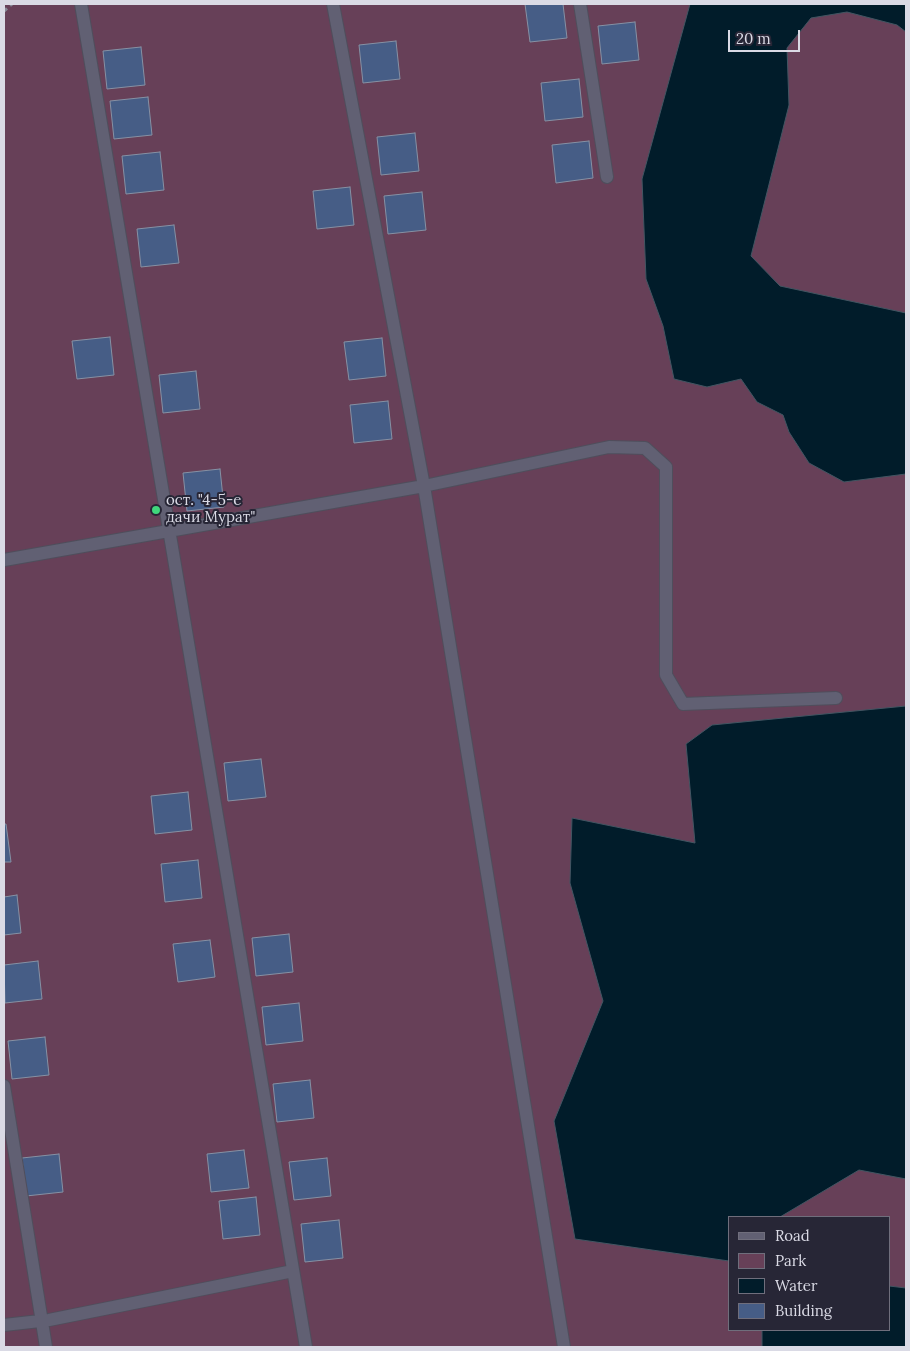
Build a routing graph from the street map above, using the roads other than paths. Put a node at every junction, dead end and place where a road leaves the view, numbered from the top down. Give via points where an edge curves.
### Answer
1 (82, 4) edge
2 (333, 4) edge
3 (580, 4) edge
4 (607, 177) dead end
5 (424, 486) junction
6 (170, 532) junction
7 (4, 560) edge
8 (836, 698) dead end
9 (4, 1086) edge
10 (293, 1271) junction
11 (41, 1321) junction
12 (4, 1326) edge
13 (46, 1347) edge
14 (306, 1347) edge
15 (564, 1347) edge

1 - 6 street
2 - 5 street
3 - 4 street
5 - 6 street
5 - 8 street via 609,447 645,448 666,467 666,675 683,704
5 - 15 street
6 - 7 street
6 - 10 street
9 - 11 street
10 - 11 street
10 - 14 street
11 - 12 street
11 - 13 street

